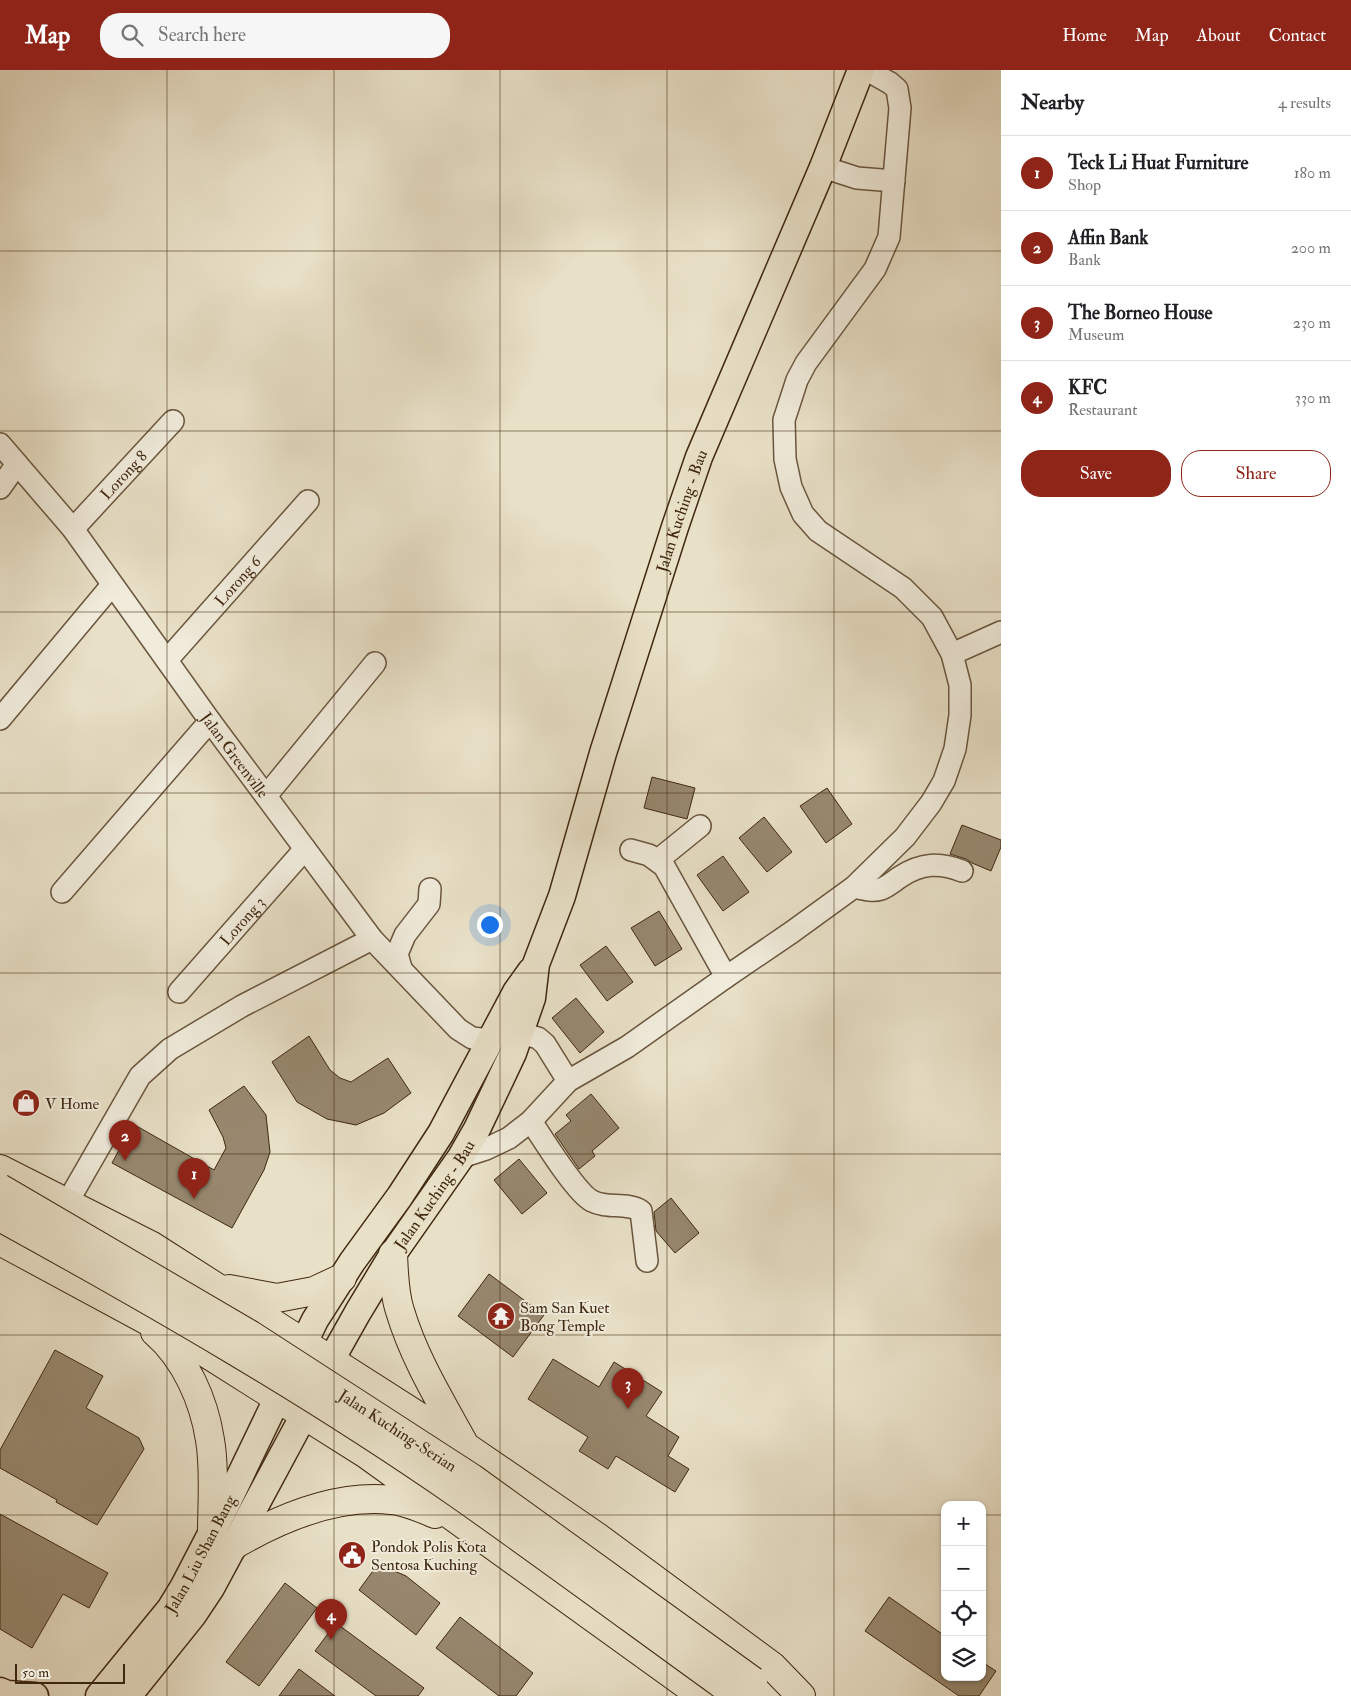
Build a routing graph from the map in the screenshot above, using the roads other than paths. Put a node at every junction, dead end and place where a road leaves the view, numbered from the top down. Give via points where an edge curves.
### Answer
1 (862, 70) edge
2 (868, 70) edge
3 (899, 79) edge
4 (823, 167) junction
5 (894, 181) junction
6 (173, 421) dead end
7 (0, 444) edge
8 (17, 464) junction
9 (0, 488) edge
10 (308, 501) dead end
11 (73, 529) junction
12 (112, 585) junction
13 (1001, 632) edge
14 (952, 654) junction
15 (167, 660) junction
16 (375, 663) dead end
17 (0, 719) edge
18 (210, 721) junction
19 (266, 796) junction
20 (700, 826) dead end
21 (305, 849) junction
22 (631, 850) dead end
23 (658, 860) junction
24 (962, 871) dead end
25 (854, 887) junction
26 (430, 889) dead end
27 (62, 892) dead end
28 (372, 939) junction
29 (536, 964) junction
30 (401, 968) junction
31 (726, 976) junction
32 (179, 992) dead end
33 (520, 1033) junction
34 (490, 1040) junction
35 (568, 1081) junction
36 (531, 1121) junction
37 (461, 1158) junction
38 (0, 1169) edge
39 (0, 1188) edge
40 (66, 1203) junction
41 (0, 1217) edge
42 (0, 1241) edge
43 (393, 1254) junction
44 (647, 1261) dead end
45 (342, 1278) junction
46 (215, 1286) junction
47 (134, 1314) junction
48 (303, 1343) junction
49 (331, 1360) junction
50 (278, 1398) junction
51 (304, 1415) junction
52 (465, 1446) junction
53 (464, 1525) junction
54 (223, 1539) junction
55 (745, 1688) edge
56 (0, 1691) edge
57 (35, 1696) edge
58 (99, 1696) edge
59 (128, 1696) edge
60 (702, 1696) edge
61 (780, 1696) edge
62 (801, 1696) edge

1 - 4 main road, Jalan Kuching - Bau
2 - 3 street via 890,83
3 - 5 street
4 - 5 street via 857,178
4 - 29 main road, Jalan Kuching - Bau via 699,457 603,753 562,896
5 - 14 street via 889,237 875,268 797,380 784,420 785,459 791,488 803,514 818,530 903,588 932,617
6 - 11 street, Lorong 8
7 - 8 street, Jalan Greenville
8 - 9 street
8 - 11 street, Jalan Greenville
10 - 15 street, Lorong 6
11 - 12 street, Jalan Greenville
12 - 15 street, Jalan Greenville
12 - 17 street
13 - 14 street
14 - 25 street via 960,685 960,715 955,749 944,781 905,836
15 - 18 street, Jalan Greenville
16 - 19 street
18 - 19 street, Jalan Greenville
18 - 27 street
19 - 21 street, Jalan Greenville
20 - 23 street
21 - 28 street, Jalan Greenville
21 - 32 street, Lorong 3
22 - 23 street
23 - 31 street via 671,877
24 - 25 street via 949,866 926,865 910,870 882,889
25 - 31 street
26 - 30 street via 428,904 405,935 397,954
28 - 30 street, Jalan Greenville
28 - 40 street via 242,1006 170,1048 140,1076
29 - 33 main road, Jalan Kuching - Bau via 532,998
29 - 34 main road, Jalan Kuching - Bau via 516,992
30 - 34 street, Jalan Greenville via 458,1029 472,1038
31 - 35 street via 627,1047
33 - 35 street via 538,1038 545,1044
33 - 37 main road, Jalan Kuching - Bau via 498,1086
34 - 45 main road, Jalan Kuching - Bau via 433,1147
35 - 36 street
36 - 37 street via 494,1146
36 - 44 street via 579,1191 590,1201 605,1206 636,1208 641,1212
37 - 43 main road, Jalan Kuching - Bau
38 - 40 highway
39 - 55 highway, Jalan Kuching-Serian, bridge via 243,1330 472,1478
40 - 46 highway via 152,1246
41 - 55 highway, Jalan Kuching-Serian, bridge via 160,1306 346,1421
42 - 47 highway
43 - 49 main road, Jalan Kuching - Bau
43 - 52 highway via 399,1311 421,1367
45 - 46 highway via 314,1291 277,1298
45 - 48 main road, Jalan Kuching - Bau
46 - 48 highway
47 - 50 highway via 198,1348
47 - 54 highway via 179,1356 192,1382 210,1440
48 - 49 highway
48 - 50 main road, Jalan Kuching - Bau
49 - 51 main road, Jalan Kuching - Bau
49 - 52 highway
50 - 51 highway
50 - 54 main road, Jalan Liu Shan Bang
51 - 53 highway via 366,1454
51 - 54 main road, Jalan Liu Shan Bang
52 - 62 highway via 596,1536 772,1666
53 - 54 highway via 409,1504 366,1500 315,1507 256,1532
53 - 60 highway
54 - 58 main road, Jalan Liu Shan Bang
54 - 59 main road, Jalan Liu Shan Bang via 211,1588 194,1615
55 - 61 highway, Jalan Kuching-Serian
56 - 57 main road

